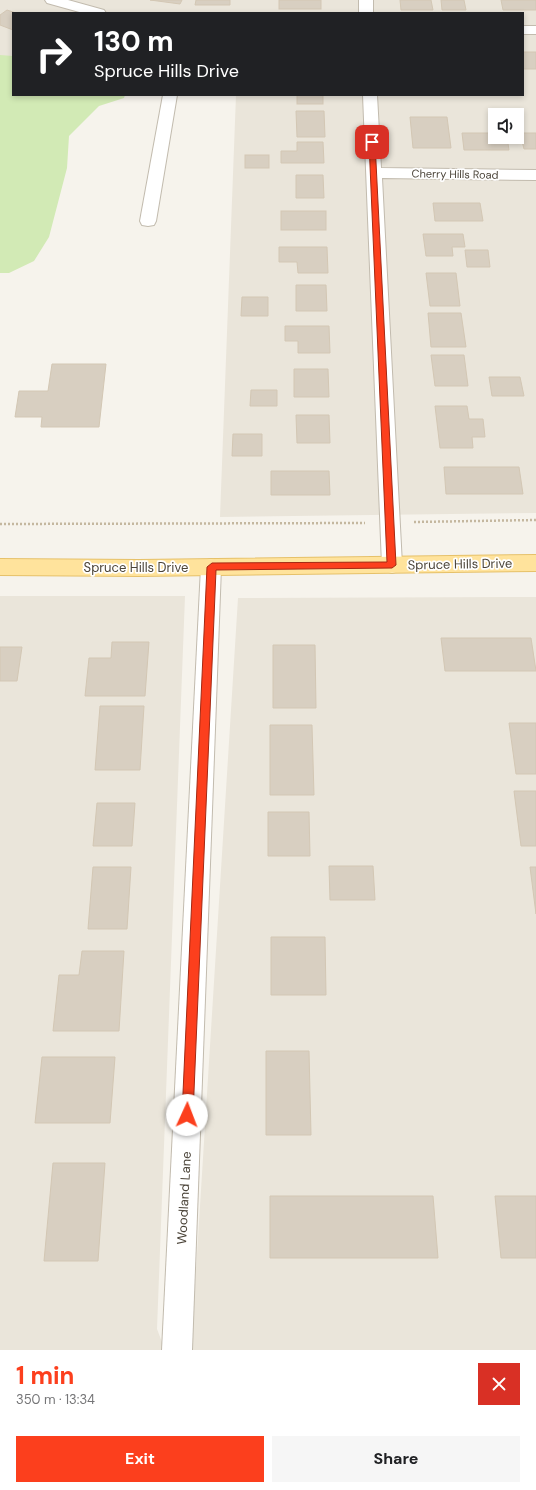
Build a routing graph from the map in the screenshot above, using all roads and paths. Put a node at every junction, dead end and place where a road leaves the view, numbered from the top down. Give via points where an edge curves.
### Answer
1 (52, 0) edge
2 (99, 0) edge
3 (366, 0) edge
4 (93, 11) edge
5 (366, 12) edge
6 (524, 30) edge
7 (536, 30) edge
8 (170, 96) edge
9 (370, 96) edge
10 (373, 173) junction
11 (536, 176) edge
12 (148, 221) dead end
13 (536, 520) edge
14 (390, 522) junction
15 (0, 524) edge
16 (536, 563) edge
17 (392, 565) junction
18 (0, 567) edge
19 (212, 567) junction
20 (177, 1350) edge

1 - 4 street
2 - 4 street
3 - 5 street
6 - 7 street
8 - 12 street
9 - 10 street
10 - 11 street, Cherry Hills Road
10 - 14 street
13 - 14 path
14 - 15 path
14 - 17 street
16 - 17 main road, Spruce Hills Drive
17 - 19 main road, Spruce Hills Drive
18 - 19 main road, Spruce Hills Drive
19 - 20 street, Woodland Lane

